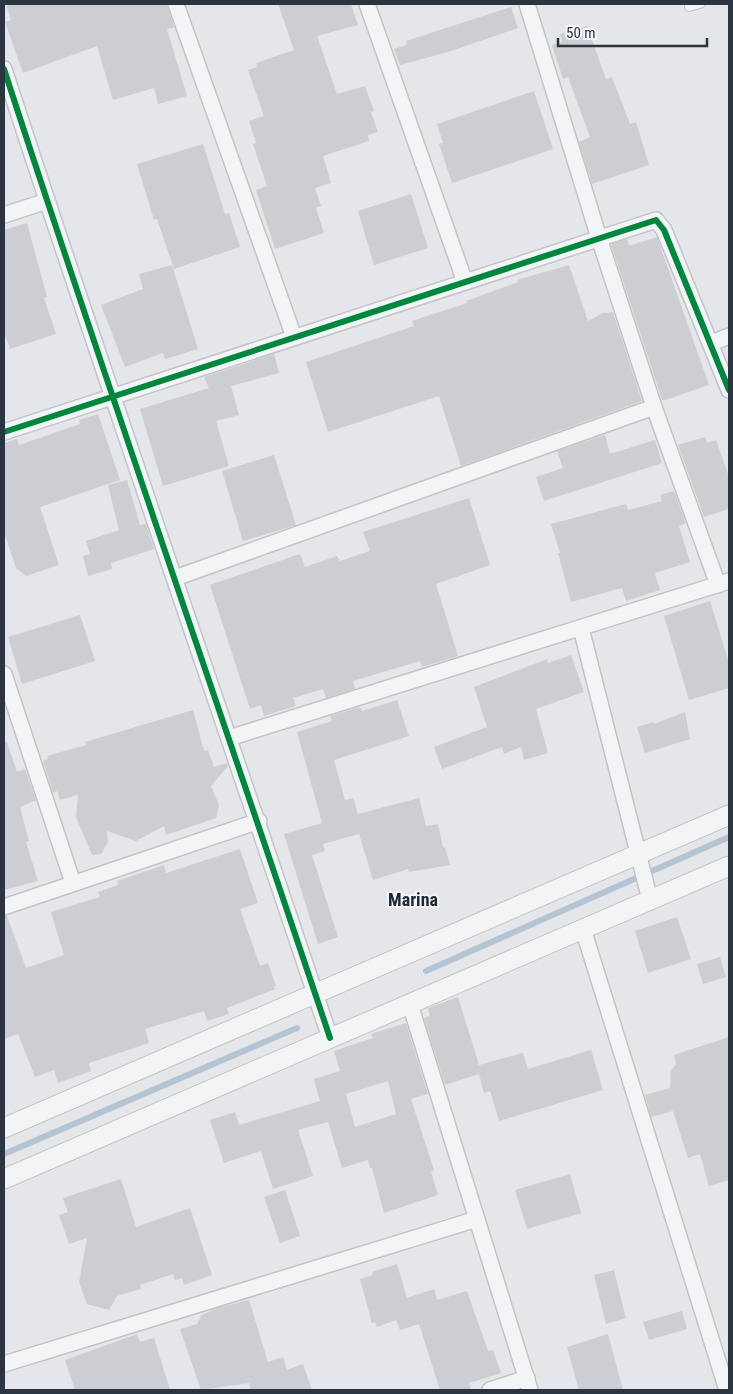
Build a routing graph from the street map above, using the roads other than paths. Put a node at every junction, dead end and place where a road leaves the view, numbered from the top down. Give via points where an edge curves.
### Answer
1 (176, 4) edge
2 (367, 4) edge
3 (527, 4) edge
4 (700, 4) edge
5 (689, 7) dead end
6 (4, 69) edge
7 (46, 201) junction
8 (4, 215) edge
9 (598, 238) junction
10 (464, 282) junction
11 (729, 336) edge
12 (294, 338) junction
13 (712, 343) junction
14 (729, 390) edge
15 (111, 397) junction
16 (654, 407) junction
17 (4, 432) edge
18 (175, 578) junction
19 (724, 583) edge
20 (581, 628) junction
21 (4, 674) edge
22 (229, 738) junction
23 (729, 815) edge
24 (259, 822) junction
25 (637, 854) junction
26 (729, 866) edge
27 (73, 883) junction
28 (650, 900) junction
29 (4, 907) edge
30 (583, 929) junction
31 (315, 994) junction
32 (410, 1004) junction
33 (330, 1038) junction
34 (4, 1128) edge
35 (4, 1179) edge
36 (477, 1219) junction
37 (4, 1364) edge
38 (528, 1384) edge
39 (490, 1390) edge
40 (727, 1390) edge

1 - 12 street
2 - 10 street
3 - 9 street
4 - 5 lane
6 - 7 street
7 - 8 street
7 - 15 street
9 - 10 street
9 - 13 street via 656,220 664,230
9 - 16 street
10 - 12 street
11 - 13 street
12 - 15 street
13 - 14 street
15 - 17 street
15 - 18 street
16 - 18 street
16 - 19 street
18 - 22 street
19 - 20 street
20 - 22 street
20 - 25 street
21 - 27 street
22 - 24 street
23 - 25 street
24 - 27 street
24 - 31 street
25 - 28 street
25 - 31 street
26 - 28 street
27 - 29 street
28 - 30 street
30 - 32 street
30 - 40 street
31 - 33 street
31 - 34 street
32 - 33 street
32 - 36 street
33 - 35 street
36 - 37 street
36 - 38 street
38 - 39 street

